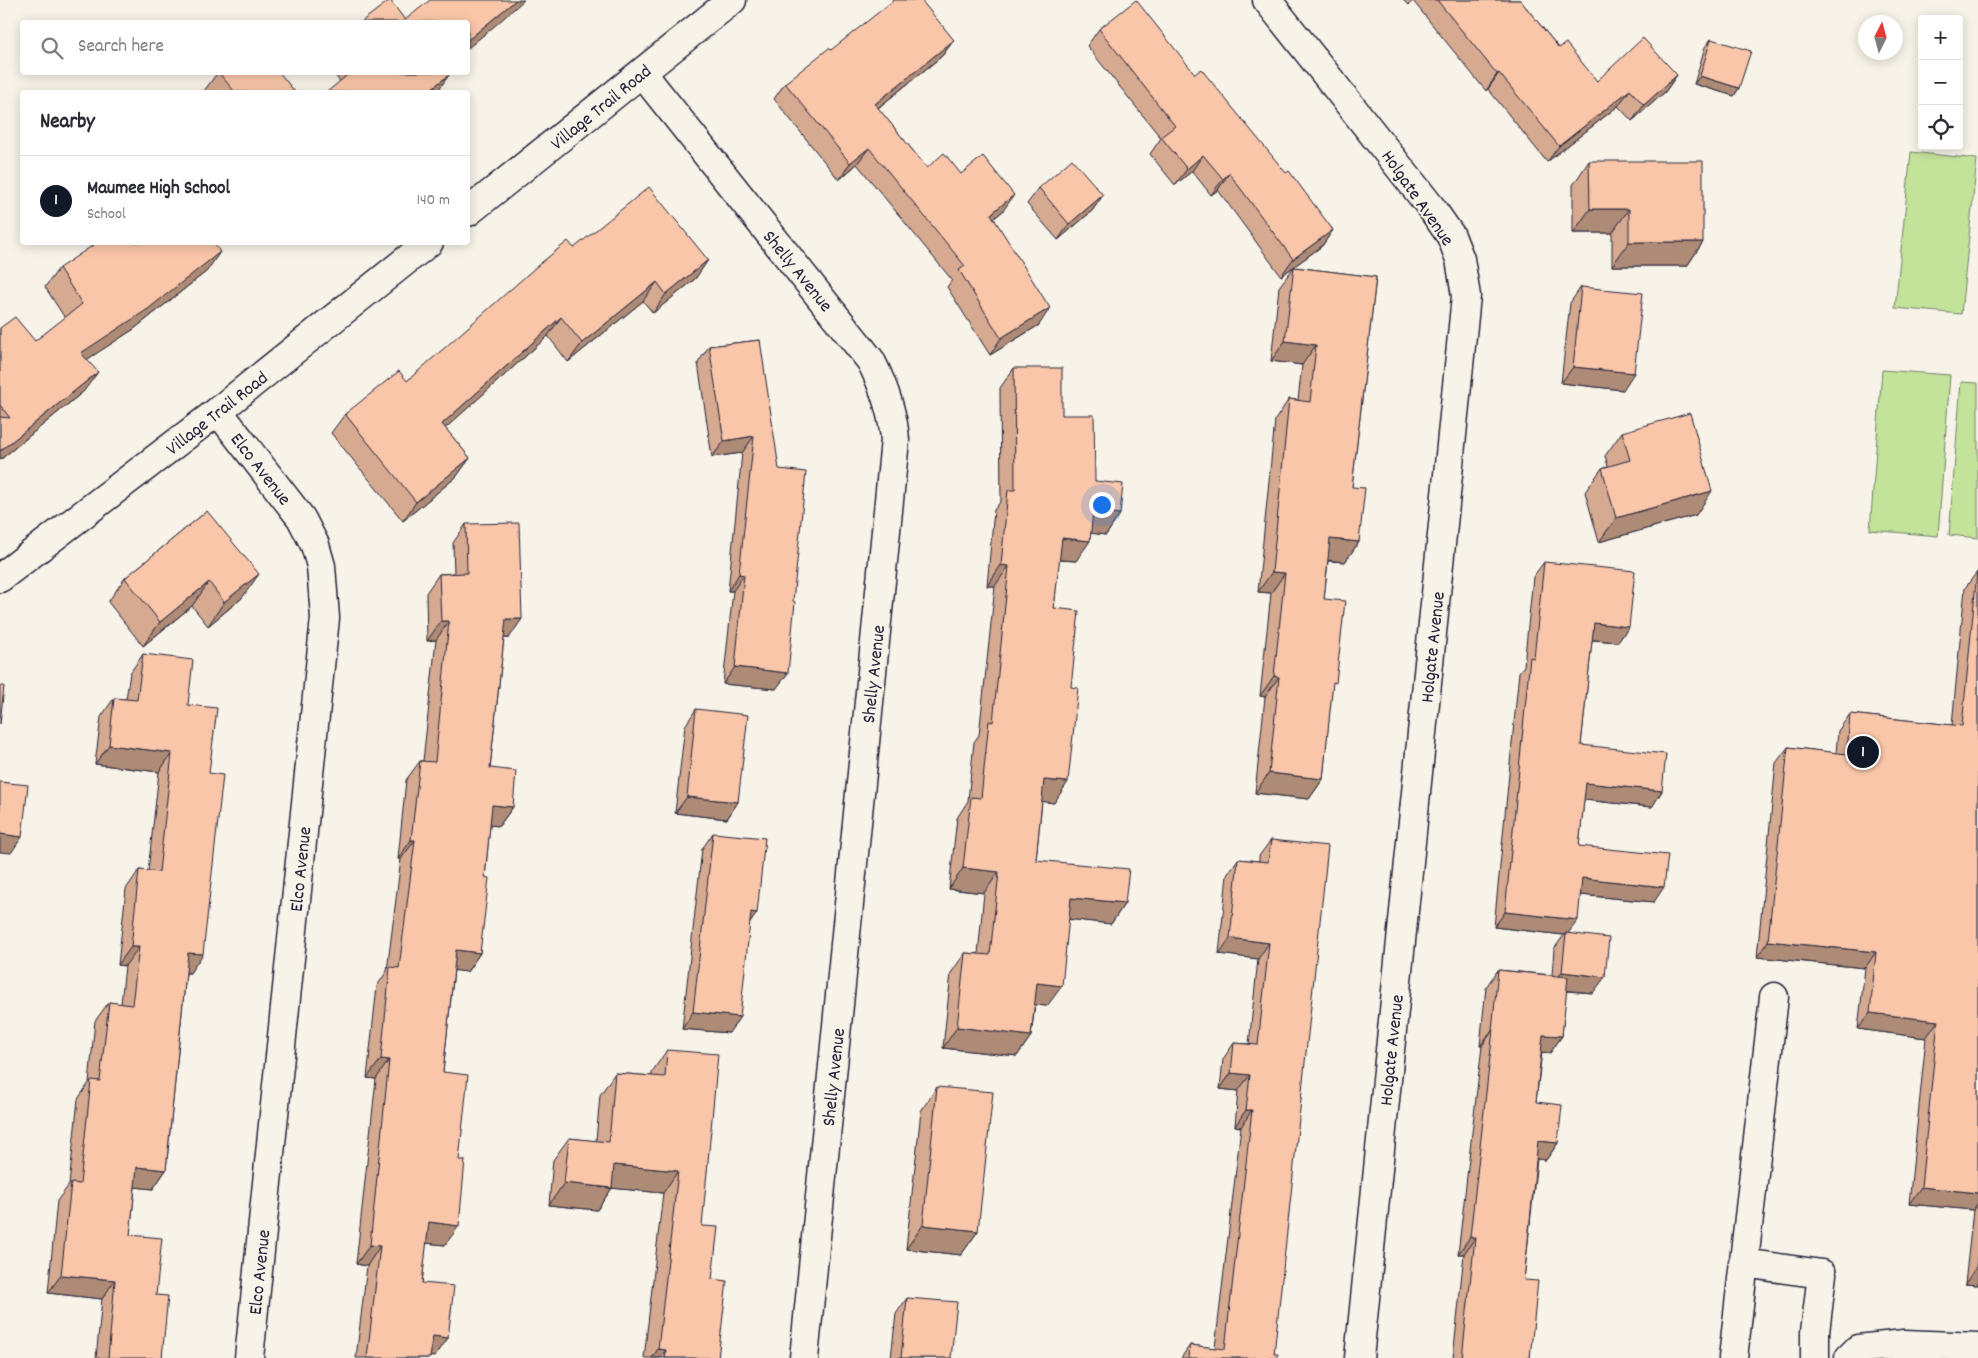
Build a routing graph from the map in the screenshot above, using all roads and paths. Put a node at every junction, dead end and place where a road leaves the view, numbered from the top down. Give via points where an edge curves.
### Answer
1 (732, 0) edge
2 (1267, 0) edge
3 (642, 73) junction
4 (470, 210) edge
5 (425, 245) edge
6 (218, 411) junction
7 (0, 578) edge
8 (1774, 997) dead end
9 (1743, 1264) junction
10 (1978, 1347) edge
11 (249, 1358) edge
12 (804, 1358) edge
13 (1359, 1358) edge
14 (1732, 1358) edge
15 (1815, 1358) edge
16 (1849, 1358) edge

1 - 3 street, Village Trail Road
2 - 13 street, Holgate Avenue via 1451,236 1460,260 1466,296
3 - 4 street, Village Trail Road
3 - 12 street, Shelly Avenue via 871,361 893,420 895,440
5 - 6 street, Village Trail Road
6 - 7 street, Village Trail Road
6 - 11 street, Elco Avenue via 301,518 312,538 321,566 325,618
8 - 9 street
9 - 14 street
9 - 15 street via 1822,1274
10 - 16 street via 1904,1344 1858,1349

